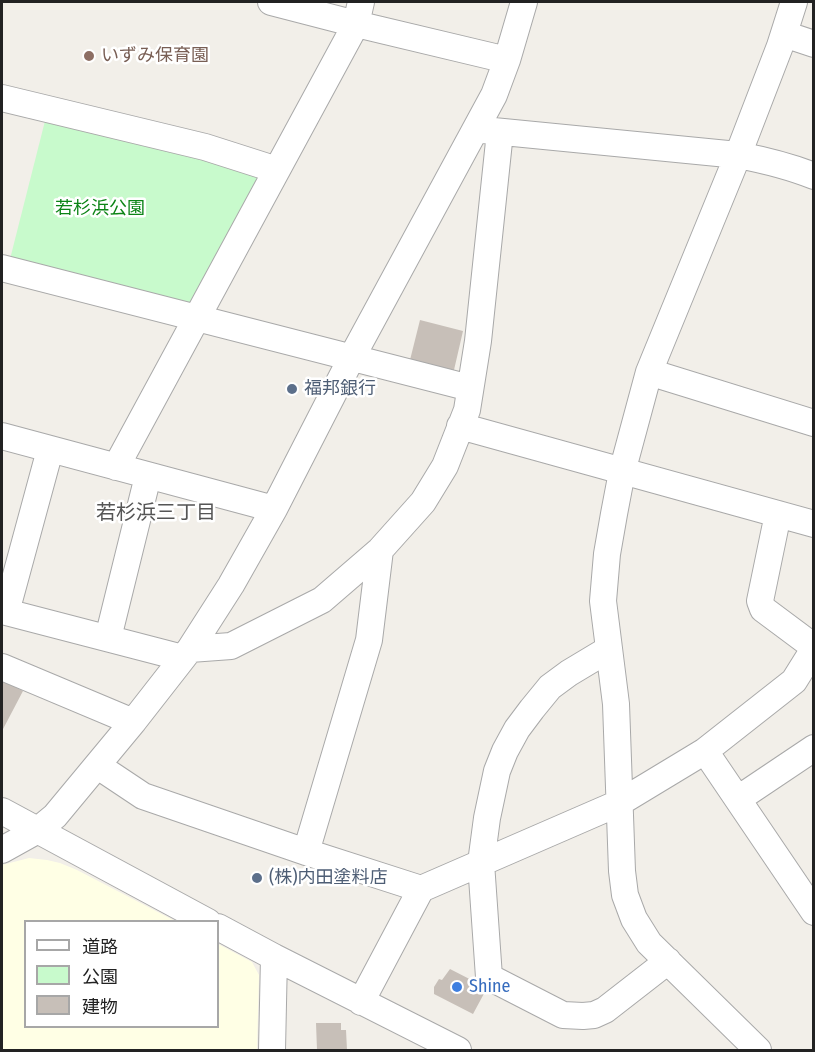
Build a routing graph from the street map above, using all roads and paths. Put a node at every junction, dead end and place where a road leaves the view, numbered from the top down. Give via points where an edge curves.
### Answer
1 (271, 2) edge
2 (524, 2) edge
3 (794, 2) edge
4 (358, 13) edge
5 (784, 34) junction
6 (813, 44) edge
7 (507, 60) junction
8 (2, 98) edge
9 (488, 131) junction
10 (738, 155) junction
11 (277, 170) junction
12 (813, 176) edge
13 (2, 268) edge
14 (197, 318) junction
15 (352, 357) junction
16 (649, 372) junction
17 (470, 388) junction
18 (813, 423) edge
19 (460, 426) junction
20 (2, 436) edge
21 (51, 450) junction
22 (116, 467) junction
23 (622, 472) junction
24 (148, 476) junction
25 (274, 509) junction
26 (778, 514) junction
27 (813, 524) edge
28 (380, 550) junction
29 (108, 638) junction
30 (813, 648) edge
31 (609, 649) junction
32 (187, 654) junction
33 (2, 667) edge
34 (133, 722) junction
35 (813, 748) edge
36 (705, 751) junction
37 (98, 766) junction
38 (738, 799) junction
39 (619, 803) junction
40 (2, 811) edge
41 (38, 830) junction
42 (2, 850) edge
43 (306, 852) junction
44 (481, 863) junction
45 (421, 889) junction
46 (813, 910) edge
47 (206, 920) edge
48 (219, 928) edge
49 (274, 957) junction
50 (668, 961) junction
51 (362, 1002) junction
52 (272, 1050) edge
53 (458, 1050) edge
54 (758, 1050) edge

1 - 4 street
2 - 7 street
3 - 5 street
4 - 7 street
4 - 11 street
5 - 6 street
5 - 10 street
7 - 9 street via 494,95
8 - 11 street via 205,147
9 - 10 street
9 - 15 street
9 - 17 street via 478,341
10 - 12 street via 771,161
10 - 16 street
11 - 14 street
13 - 14 street
14 - 15 street
14 - 22 street
15 - 17 street
15 - 25 street
16 - 18 street
16 - 23 street
17 - 19 street
19 - 23 street
19 - 28 street via 445,466 423,502
20 - 21 street
21 - 22 street
21 - 29 street via 6,612
22 - 24 street
23 - 26 street
23 - 31 street via 603,601
24 - 25 street
24 - 29 street
25 - 32 street
26 - 27 street
26 - 30 street via 760,601 763,609
28 - 32 street via 322,600 231,646
28 - 43 street via 369,640
29 - 32 street
30 - 36 street via 794,681
31 - 39 street via 616,704
31 - 44 street via 550,687 518,729 497,771
32 - 34 street
33 - 34 street
34 - 37 street
35 - 38 street
36 - 38 street
36 - 39 street
37 - 41 street
37 - 43 street via 143,796
38 - 46 street
39 - 44 street
39 - 50 street via 625,895 633,919 649,943
40 - 41 street
41 - 42 street
41 - 47 street
43 - 45 street
44 - 45 street
44 - 50 street via 489,977 500,983 563,1015 594,1015
45 - 51 street
48 - 49 street
49 - 51 street
49 - 52 street
50 - 54 street
51 - 53 street

